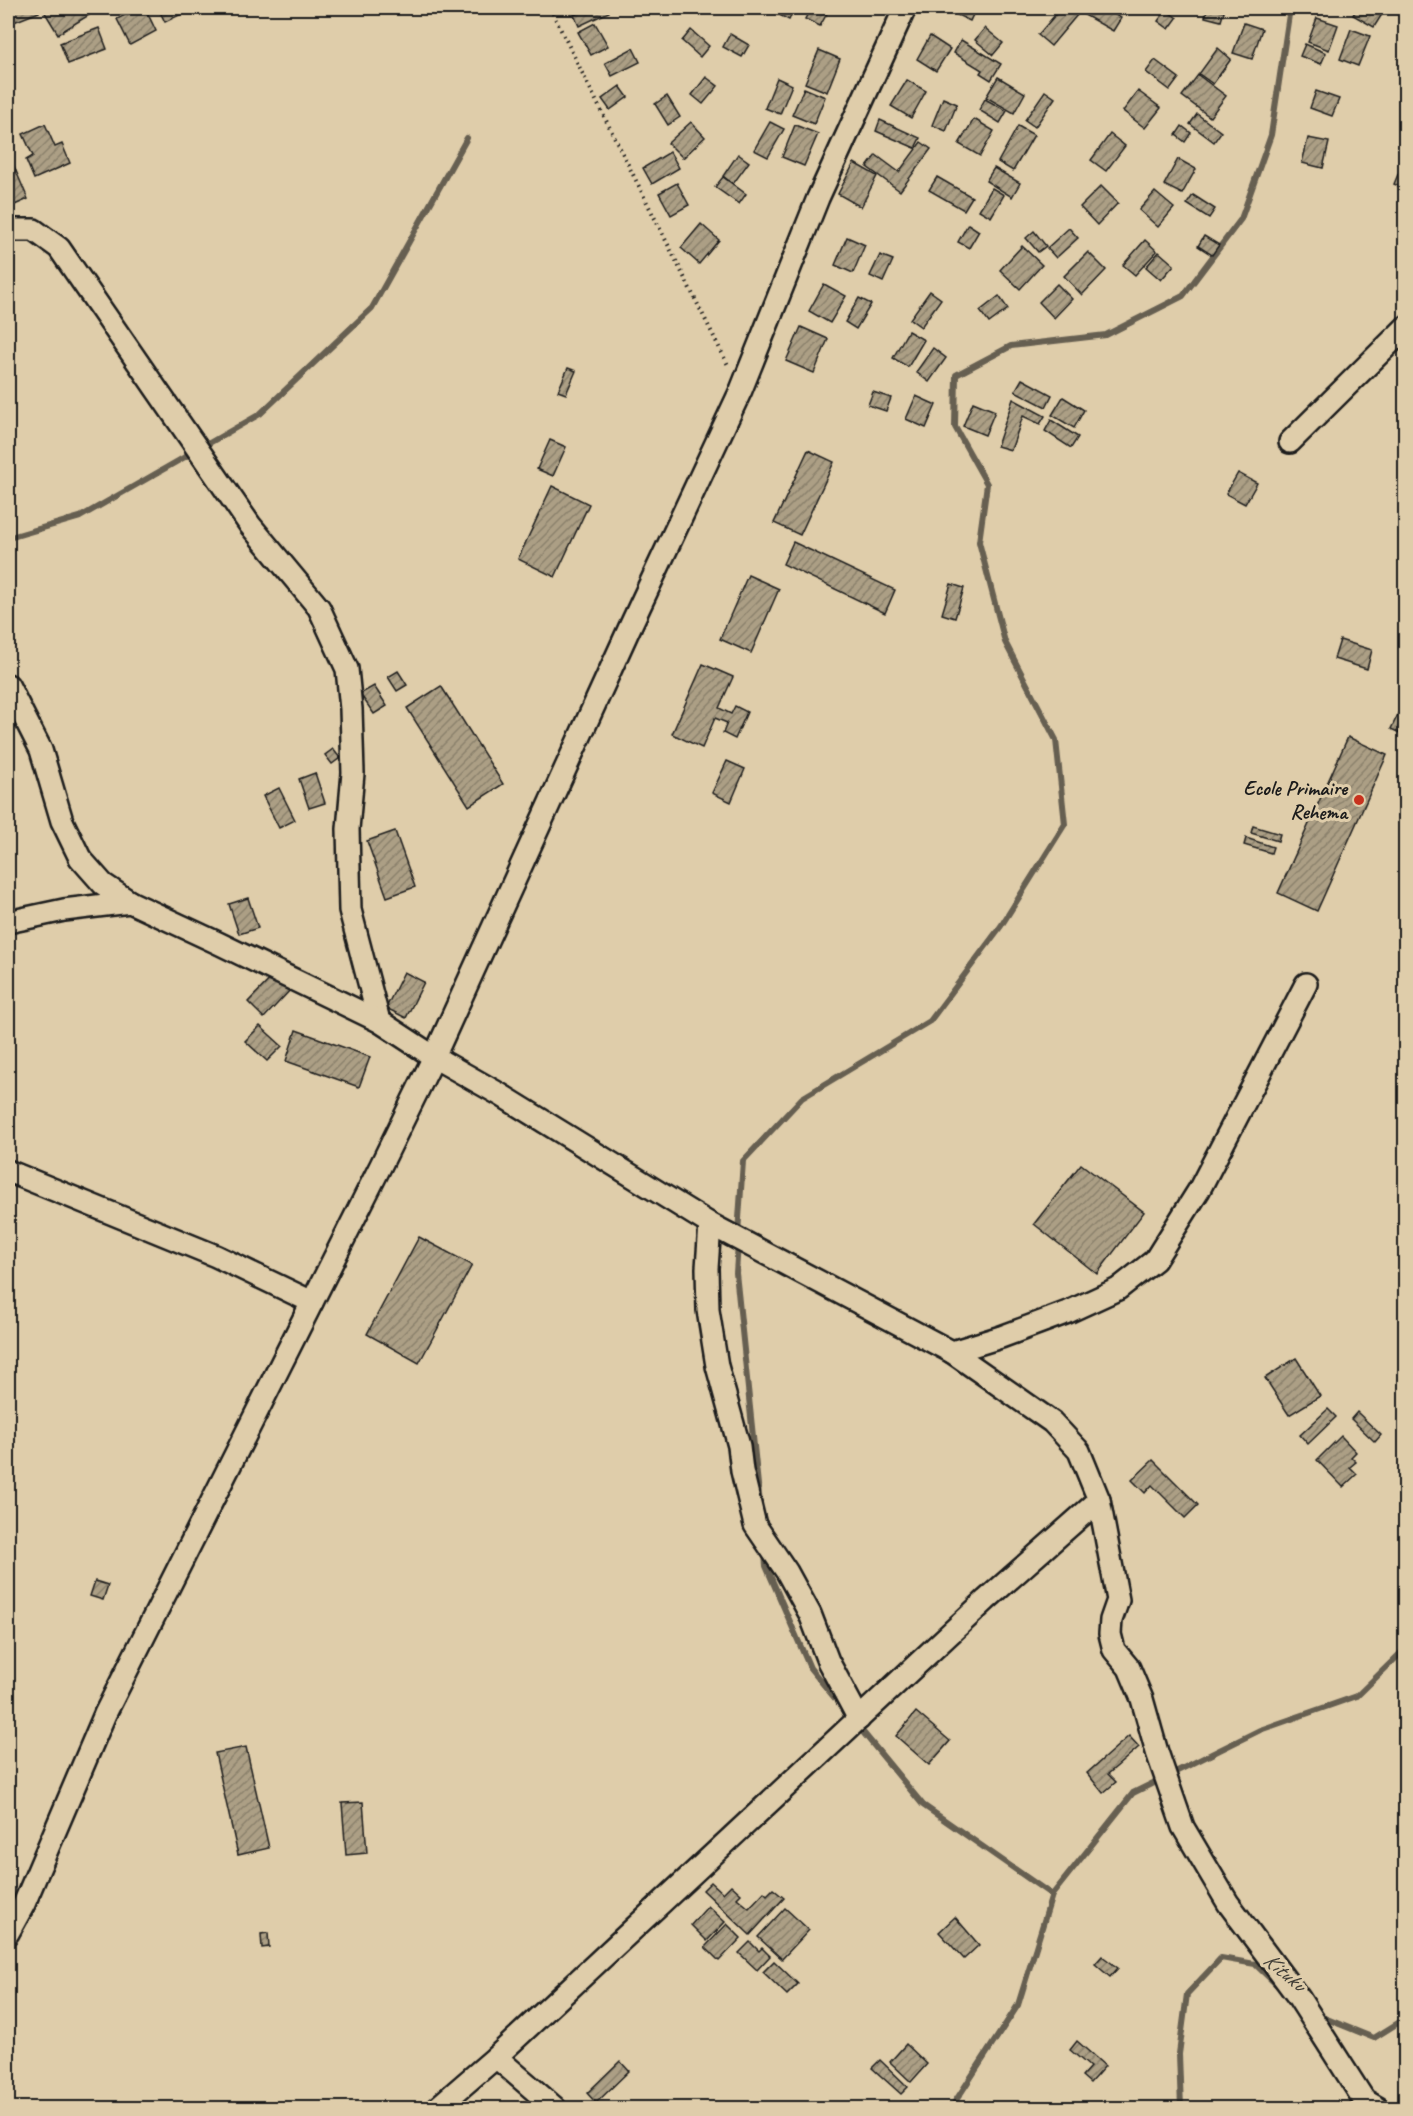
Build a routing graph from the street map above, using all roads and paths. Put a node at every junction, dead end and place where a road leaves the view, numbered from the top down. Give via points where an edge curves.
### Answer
1 (550, 8) edge
2 (905, 8) edge
3 (8, 230) edge
4 (1406, 327) edge
5 (741, 390) junction
6 (1290, 442) dead end
7 (8, 685) edge
8 (129, 902) junction
9 (8, 922) edge
10 (1306, 984) dead end
11 (379, 1021) junction
12 (434, 1057) junction
13 (8, 1171) edge
14 (710, 1224) junction
15 (312, 1302) junction
16 (952, 1352) junction
17 (1099, 1500) junction
18 (859, 1719) junction
19 (8, 1933) edge
20 (496, 2057) junction
21 (437, 2109) edge
22 (555, 2109) edge
23 (1378, 2109) edge

1 - 5 path
2 - 5 street via 818,198
3 - 11 street via 34,230 59,248 250,525 319,608 347,669 353,773 348,829 350,910
4 - 6 street
5 - 12 street
7 - 8 street via 40,750 62,821 81,858 103,884
8 - 9 street
8 - 11 street
10 - 16 street via 1199,1190 1155,1260 1118,1289 1001,1337
11 - 12 street
12 - 14 street
12 - 15 street
13 - 15 street via 216,1256
14 - 16 street
14 - 18 street via 708,1310 717,1366 740,1446 755,1525 810,1614 828,1661
15 - 19 street via 105,1714
16 - 17 street via 1052,1422 1079,1451
17 - 18 street
17 - 23 street via 1118,1600 1111,1620 1114,1650 1129,1668 1142,1699 1183,1827 1228,1903 1299,1998 1364,2100
18 - 20 street
20 - 21 street
20 - 22 street

